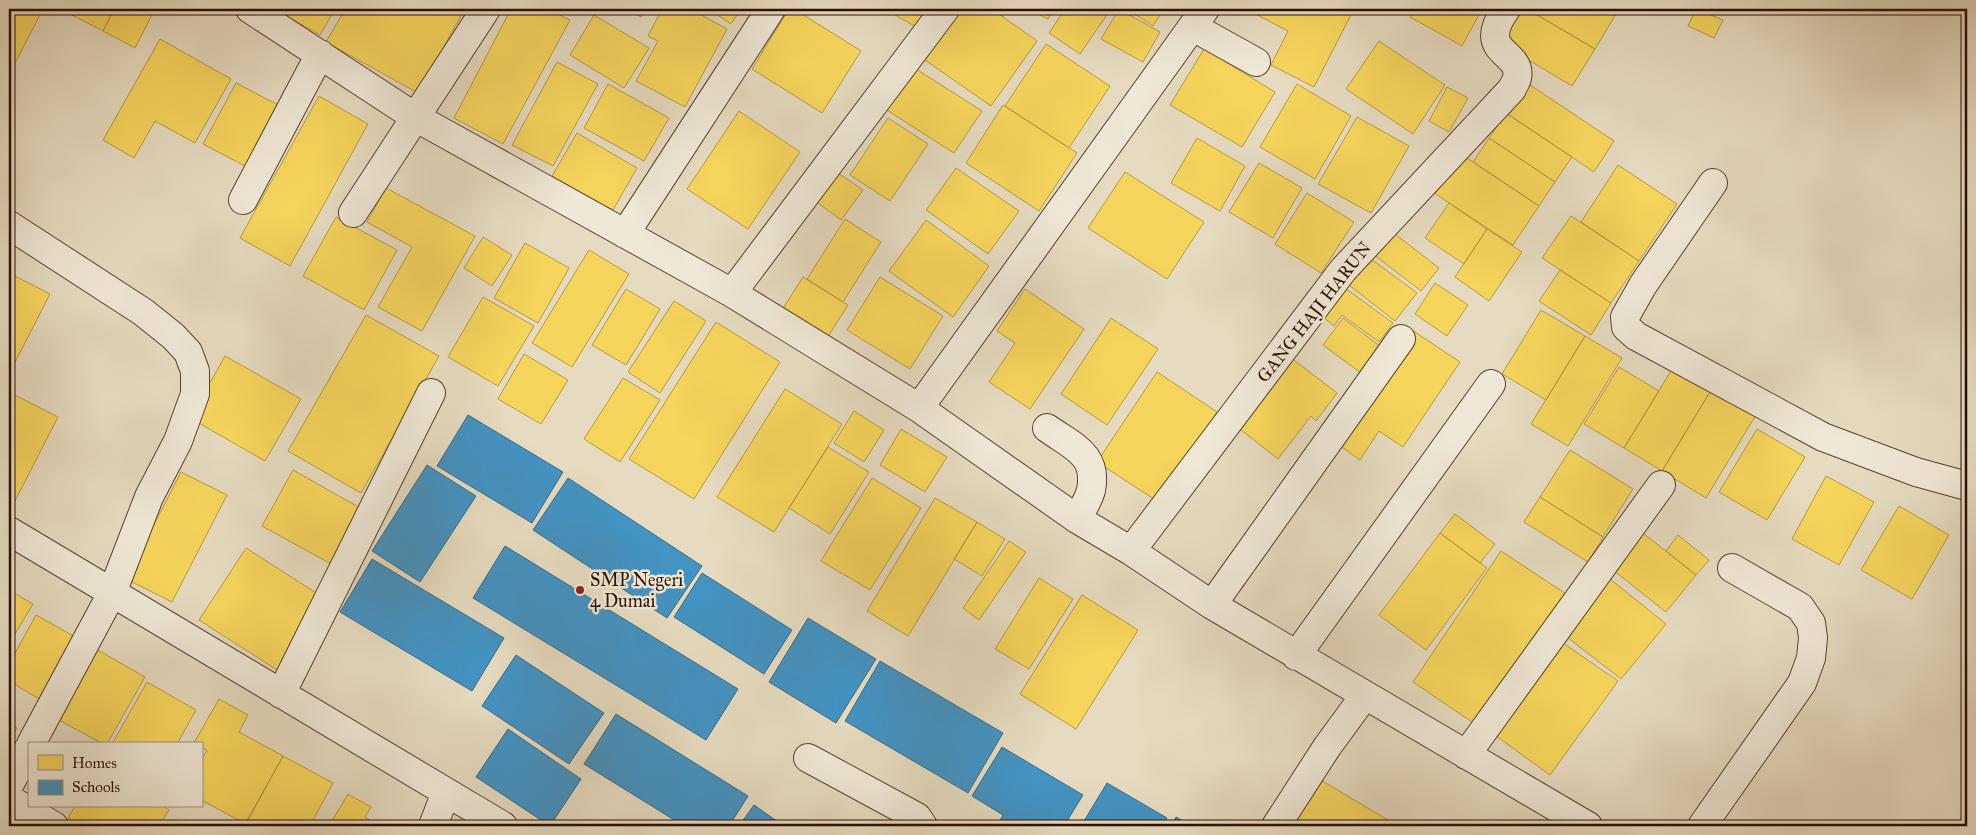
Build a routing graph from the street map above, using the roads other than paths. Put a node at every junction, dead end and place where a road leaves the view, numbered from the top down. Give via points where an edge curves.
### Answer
1 (250, 9) edge
2 (486, 9) edge
3 (771, 9) edge
4 (945, 9) edge
5 (1506, 9) edge
6 (1199, 18) edge
7 (320, 54) junction
8 (1256, 62) dead end
9 (415, 117) junction
10 (1713, 183) dead end
11 (243, 200) dead end
12 (353, 213) dead end
13 (9, 225) edge
14 (625, 234) junction
15 (732, 294) junction
16 (1401, 339) dead end
17 (1491, 384) dead end
18 (431, 393) dead end
19 (918, 408) junction
20 (1047, 428) dead end
21 (1661, 485) dead end
22 (1967, 486) edge
23 (1078, 518) junction
24 (9, 531) edge
25 (1131, 551) junction
26 (1732, 568) dead end
27 (112, 593) junction
28 (1212, 605) junction
29 (1296, 656) junction
30 (281, 694) junction
31 (1365, 695) junction
32 (32, 742) edge
33 (28, 750) edge
34 (1466, 755) junction
35 (808, 758) dead end
36 (9, 785) edge
37 (446, 792) junction
38 (9, 799) edge
39 (54, 826) edge
40 (433, 826) edge
41 (504, 826) edge
42 (923, 826) edge
43 (1276, 826) edge
44 (1588, 826) edge
45 (1702, 826) edge

1 - 7 street
2 - 9 street
3 - 14 street
4 - 15 street
5 - 25 street, GANG HAJI HARUN via 1495,32 1495,42 1516,65 1517,77 1512,89 1343,270
6 - 8 street
6 - 19 street
7 - 9 street
7 - 11 street
9 - 12 street
9 - 14 street
10 - 22 street via 1643,285 1625,317 1626,327 1823,437 1916,472
13 - 27 street via 144,312 188,352 195,371 195,394 178,441 149,497
14 - 15 street
15 - 19 street
16 - 28 street
17 - 29 street
18 - 30 street
19 - 23 street
20 - 23 street via 1088,457 1092,470 1091,491
21 - 34 street
23 - 25 street
24 - 27 street
25 - 28 street
26 - 45 street via 1800,607 1811,623 1811,658 1802,683
27 - 30 street
27 - 32 street
28 - 29 street
29 - 31 street
30 - 37 street
31 - 34 street
31 - 43 street
33 - 36 street
34 - 44 street
35 - 42 street via 917,817
37 - 40 street
37 - 41 street
38 - 39 street

